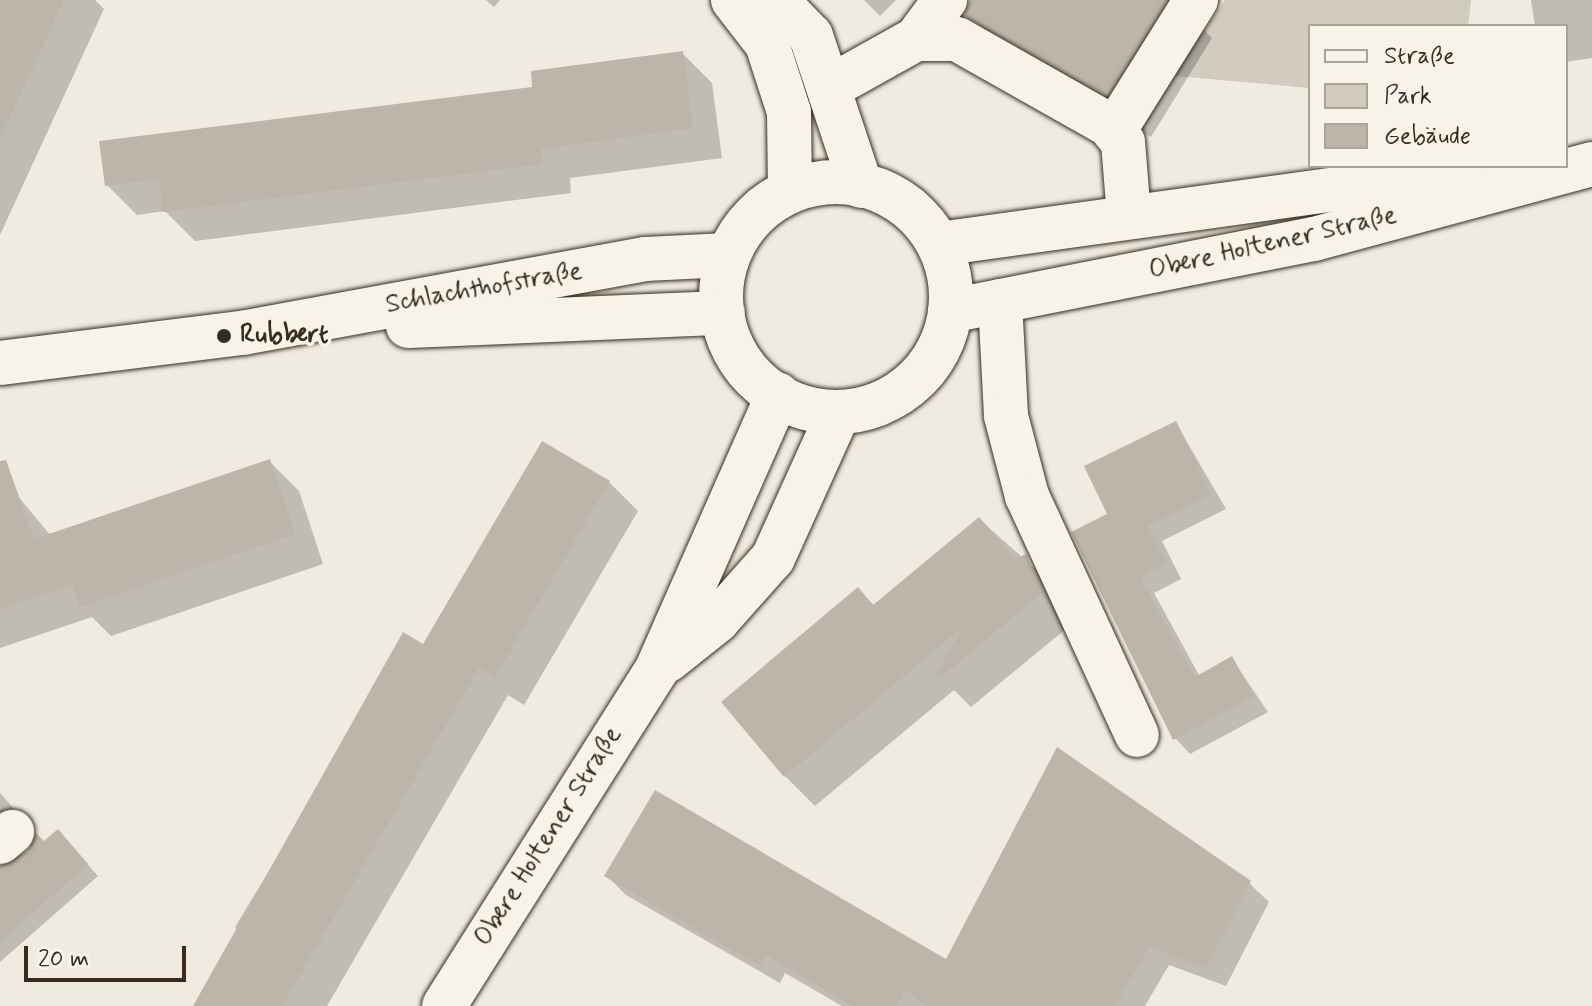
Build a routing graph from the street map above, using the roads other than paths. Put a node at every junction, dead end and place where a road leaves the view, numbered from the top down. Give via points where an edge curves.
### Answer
1 (733, 0) edge
2 (776, 0) edge
3 (945, 0) edge
4 (1196, 0) edge
5 (916, 39) junction
6 (830, 87) junction
7 (1114, 131) junction
8 (1592, 156) edge
9 (1568, 159) edge
10 (1592, 164) edge
11 (1491, 168) edge
12 (861, 186) junction
13 (790, 190) junction
14 (1129, 216) junction
15 (939, 244) junction
16 (728, 255) junction
17 (1000, 301) junction
18 (950, 311) junction
19 (723, 313) junction
20 (242, 333) junction
21 (0, 363) edge
22 (778, 395) junction
23 (838, 414) junction
24 (657, 669) junction
25 (1137, 735) dead end
26 (444, 1006) edge

1 - 13 street via 767,44 789,112
2 - 6 street via 811,36
3 - 5 street
4 - 7 street
5 - 6 street
5 - 7 street via 957,39
6 - 12 street
7 - 14 street via 1123,142
8 - 9 street
10 - 17 street, Obere Holtener Straße via 1314,239
11 - 14 street, Obere Holtener Straße
12 - 13 street via 834,181
12 - 15 street via 916,213
13 - 16 street via 752,216
14 - 15 street, Obere Holtener Straße
15 - 18 street
16 - 19 street
16 - 20 street, Schlachthofstraße via 645,259
17 - 18 street, Obere Holtener Straße
17 - 25 street via 1006,416 1027,496
18 - 23 street via 944,340 922,379 883,404
19 - 20 street, Schlachthofstraße
19 - 22 street via 730,344 755,381
20 - 21 street, Schlachthofstraße
22 - 23 street
22 - 24 street, Obere Holtener Straße
23 - 24 street, Obere Holtener Straße via 773,558 717,621
24 - 26 street, Obere Holtener Straße

